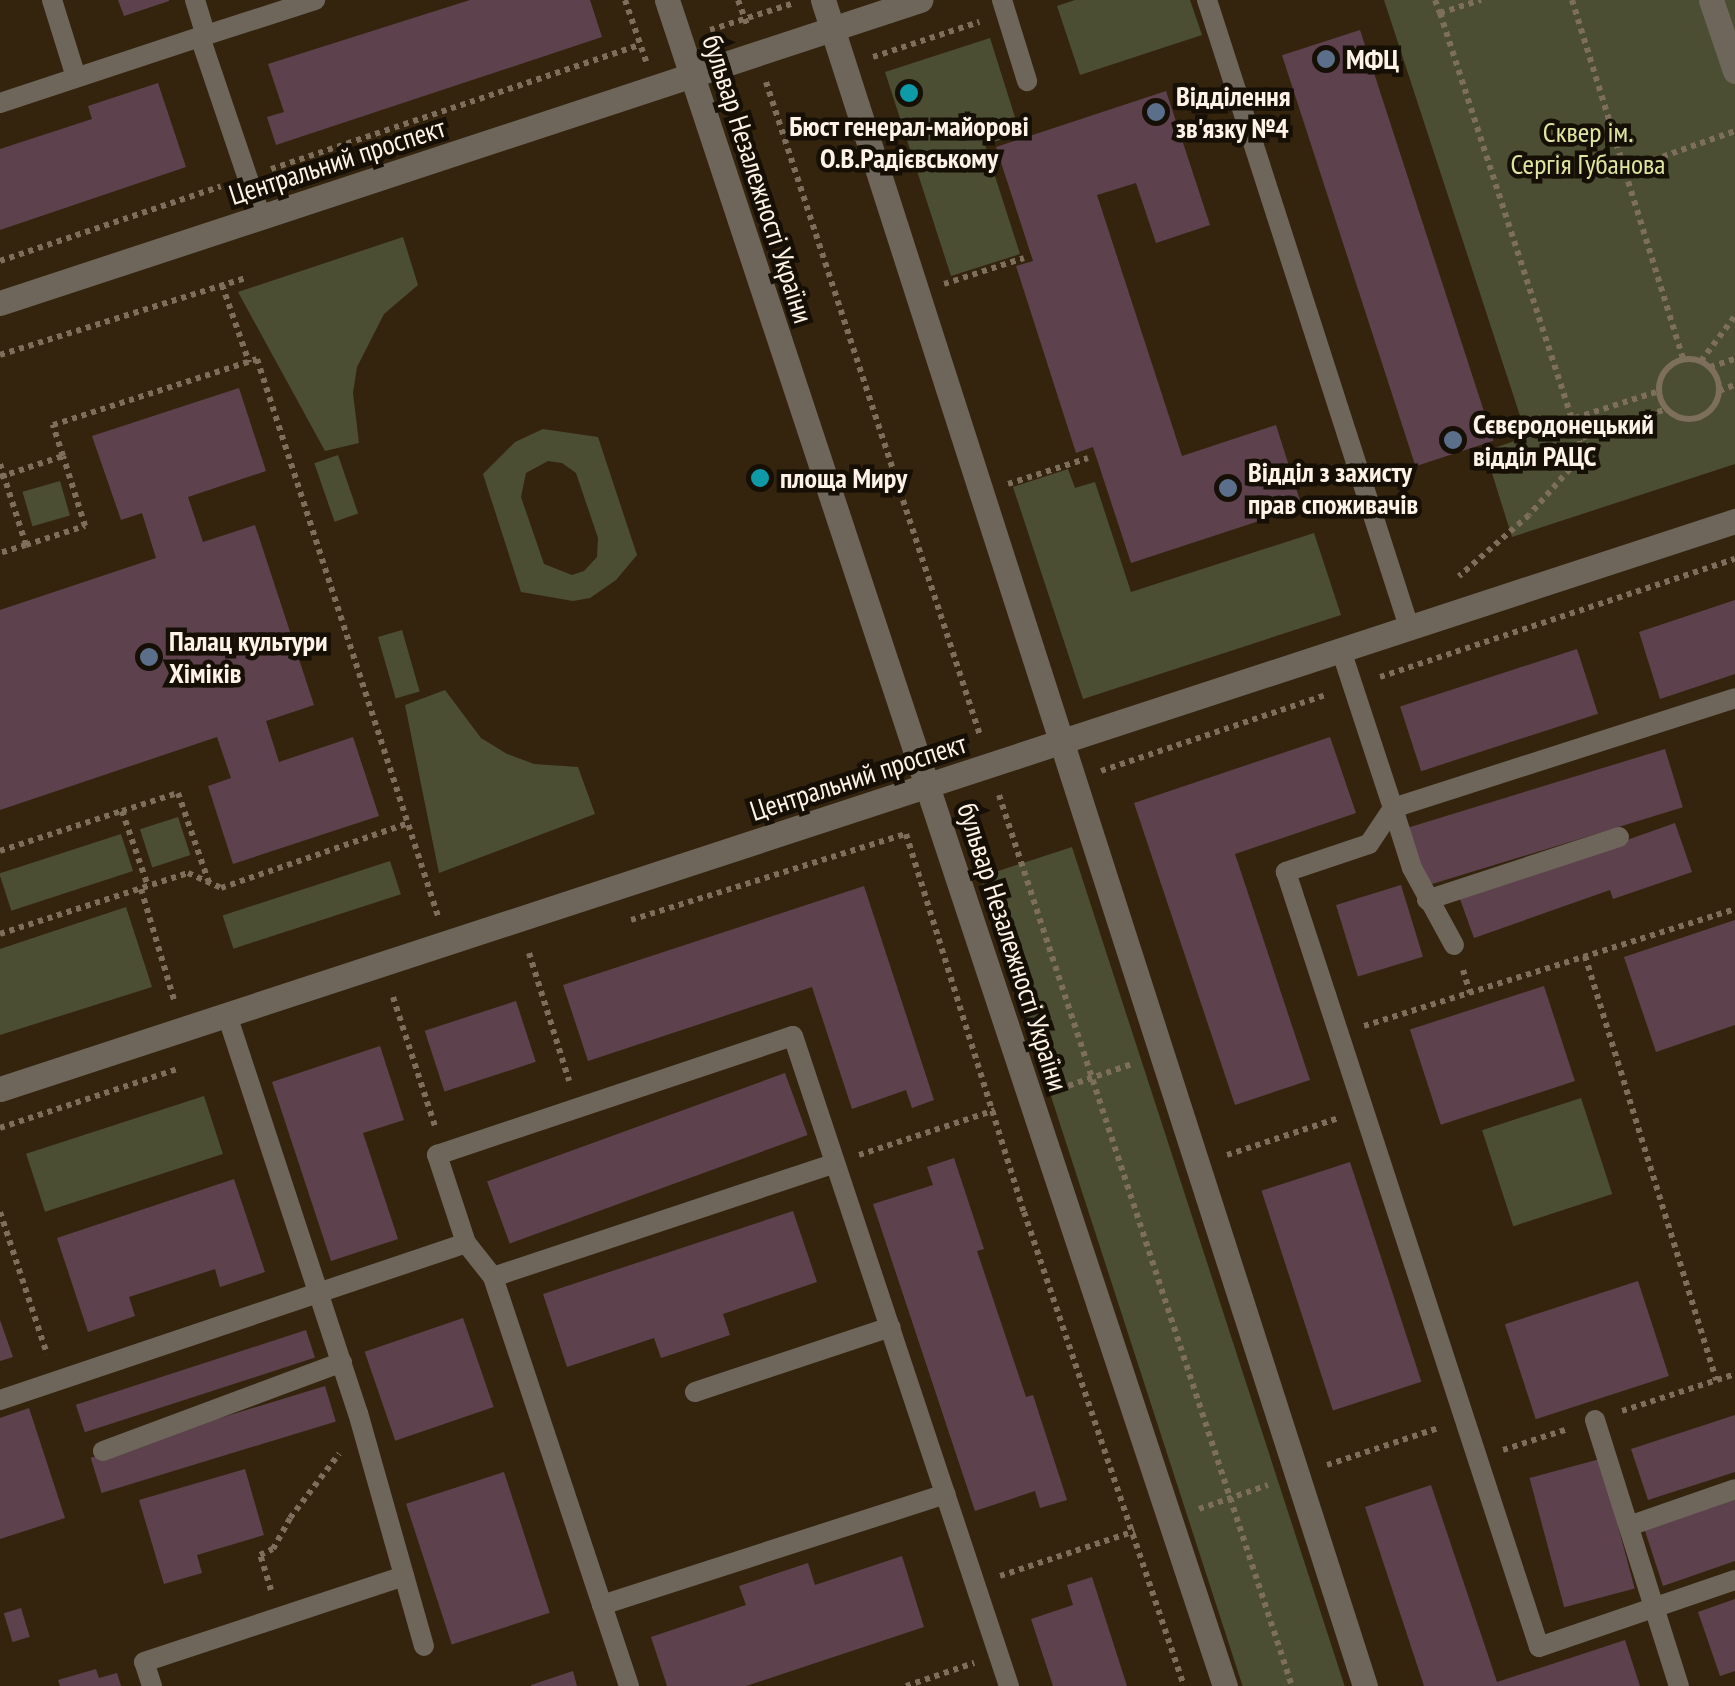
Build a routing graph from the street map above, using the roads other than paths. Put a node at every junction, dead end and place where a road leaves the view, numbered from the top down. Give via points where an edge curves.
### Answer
1 (52, 0) edge
2 (195, 0) edge
3 (315, 0) edge
4 (667, 0) edge
5 (823, 0) edge
6 (920, 0) edge
7 (1206, 0) edge
8 (1712, 0) edge
9 (1004, 6) edge
10 (832, 29) junction
11 (203, 36) junction
12 (1735, 71) edge
13 (692, 75) junction
14 (76, 76) junction
15 (1027, 81) dead end
16 (0, 103) edge
17 (261, 217) junction
18 (0, 303) edge
19 (1735, 521) edge
20 (1409, 627) junction
21 (1342, 650) junction
22 (1735, 698) edge
23 (1062, 742) junction
24 (928, 785) junction
25 (1393, 808) junction
26 (1619, 837) dead end
27 (1427, 900) junction
28 (1454, 945) dead end
29 (227, 1015) junction
30 (0, 1089) edge
31 (835, 1163) junction
32 (466, 1243) junction
33 (493, 1277) junction
34 (319, 1293) junction
35 (890, 1327) junction
36 (342, 1362) junction
37 (696, 1392) dead end
38 (0, 1400) edge
39 (1596, 1420) dead end
40 (103, 1451) dead end
41 (1735, 1489) edge
42 (945, 1494) junction
43 (1629, 1526) junction
44 (404, 1576) junction
45 (1735, 1580) edge
46 (602, 1604) junction
47 (1651, 1606) junction
48 (424, 1646) dead end
49 (152, 1686) edge
50 (629, 1686) edge
51 (1009, 1686) edge
52 (1226, 1686) edge
53 (1365, 1686) edge
54 (1678, 1686) edge

1 - 14 lane
2 - 11 lane
3 - 11 lane
4 - 13 street, бульвар Незалежності України
5 - 10 street
6 - 10 street, Центральний проспект
7 - 20 lane
8 - 12 street
9 - 15 lane
10 - 13 street, Центральний проспект
10 - 23 street
11 - 14 lane
11 - 17 lane
13 - 17 street, Центральний проспект
13 - 24 street, бульвар Незалежності України
14 - 16 lane
17 - 18 street, Центральний проспект
19 - 20 street, Центральний проспект
20 - 21 street, Центральний проспект
21 - 23 street, Центральний проспект
21 - 25 lane
22 - 25 lane
23 - 24 street, Центральний проспект
23 - 53 street
24 - 29 street, Центральний проспект
24 - 52 street, бульвар Незалежності України
25 - 27 lane
25 - 47 lane via 1370,844 1286,872 1540,1647
26 - 27 lane
27 - 28 lane
29 - 30 street, Центральний проспект
29 - 34 lane
31 - 32 lane via 793,1036 438,1155
31 - 33 lane
31 - 35 lane
32 - 33 lane
32 - 34 lane
33 - 46 lane
34 - 36 lane
34 - 38 lane
35 - 37 lane
35 - 42 lane
36 - 40 lane
36 - 44 lane
39 - 43 lane
41 - 43 lane
42 - 46 lane
42 - 51 lane
43 - 47 lane
44 - 48 lane
44 - 49 lane via 144,1662
45 - 47 lane
46 - 50 lane
47 - 54 lane

